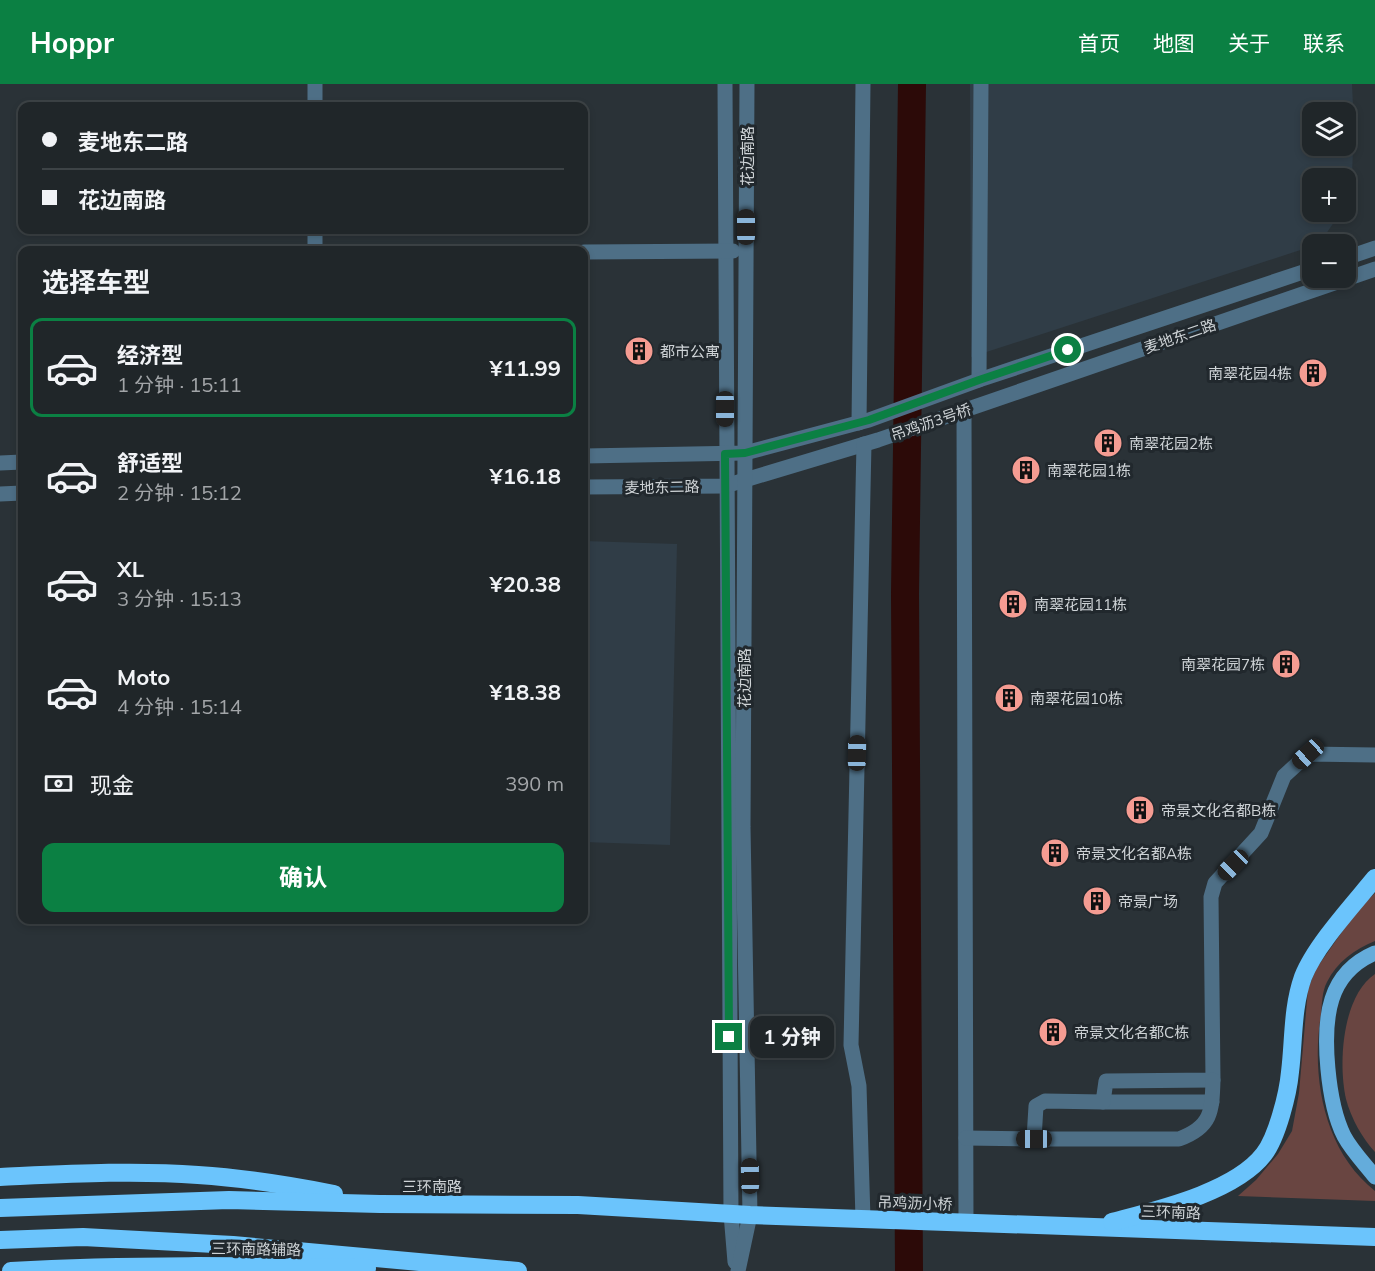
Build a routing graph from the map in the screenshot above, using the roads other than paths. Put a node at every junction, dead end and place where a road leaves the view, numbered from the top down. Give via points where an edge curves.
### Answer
1 (315, 84) edge
2 (725, 84) edge
3 (747, 84) edge
4 (863, 84) edge
5 (981, 84) edge
6 (315, 102) edge
7 (1375, 248) edge
8 (746, 251) junction
9 (588, 252) edge
10 (725, 252) junction
11 (1356, 255) edge
12 (1375, 269) edge
13 (1302, 272) edge
14 (979, 380) junction
15 (985, 403) joint
16 (964, 410) junction
17 (864, 421) junction
18 (871, 442) junction
19 (745, 453) junction
20 (725, 454) junction
21 (588, 456) edge
22 (0, 462) edge
23 (18, 462) edge
24 (745, 480) junction
25 (725, 486) junction
26 (588, 488) edge
27 (18, 493) edge
28 (0, 494) edge
29 (1375, 755) edge
30 (1375, 878) edge
31 (1375, 953) edge
32 (1213, 1080) junction
33 (1103, 1102) junction
34 (1212, 1102) junction
35 (966, 1138) junction
36 (1034, 1139) junction
37 (1375, 1177) edge
38 (0, 1178) edge
39 (380, 1204) junction
40 (0, 1208) edge
41 (731, 1214) junction
42 (750, 1215) junction
43 (863, 1219) junction
44 (966, 1222) junction
45 (1095, 1227) junction
46 (1375, 1237) edge
47 (0, 1240) edge
48 (82, 1269) edge
49 (11, 1271) edge
50 (501, 1271) edge
51 (518, 1271) edge
52 (737, 1271) edge

1 - 6 street
2 - 10 street, 花边南路
3 - 8 street, 花边南路
4 - 17 street
5 - 14 street
7 - 11 street
8 - 10 street
8 - 19 street, 花边南路
9 - 10 street
10 - 20 street, 花边南路
12 - 15 street, 麦地东二路
13 - 14 street, 麦地东二路
14 - 17 street, 吊鸡沥3号桥
15 - 16 street, 吊鸡沥3号桥
16 - 18 street, 吊鸡沥3号桥
16 - 35 street
17 - 19 street
18 - 24 street, 麦地东二路
18 - 43 street via 851,1045 859,1086
19 - 20 street
19 - 24 street, 花边南路
20 - 21 street
20 - 25 street, 花边南路
22 - 23 street
24 - 25 street, 麦地东二路
24 - 42 street, 花边南路 via 744,826
25 - 26 street, 麦地东二路
25 - 41 street, 花边南路
27 - 28 street
29 - 32 street via 1308,754 1284,776 1261,833 1215,883 1211,897
30 - 45 highway via 1328,936 1304,975 1296,999 1290,1074 1280,1118 1265,1153 1231,1181 1178,1204
31 - 37 main road via 1353,965 1332,998 1327,1059 1330,1090 1344,1136
32 - 33 street via 1106,1081
32 - 34 street
33 - 34 street
33 - 36 street via 1045,1101 1036,1106
34 - 36 street via 1206,1121 1196,1133 1179,1138
35 - 36 street
35 - 44 street
38 - 39 highway via 86,1173 197,1174 282,1184
39 - 40 highway, 三环南路 via 229,1200
39 - 41 highway, 三环南路 via 578,1205
41 - 42 highway, 三环南路
41 - 52 street, 花边南路
42 - 43 highway, 三环南路
42 - 52 street, 花边南路
43 - 44 highway, 吊鸡沥小桥
44 - 45 highway, 三环南路
45 - 46 highway, 三环南路
47 - 51 highway via 84,1237 221,1245
48 - 49 highway, 三环南路辅路
48 - 50 highway, 三环南路辅路 via 224,1266

